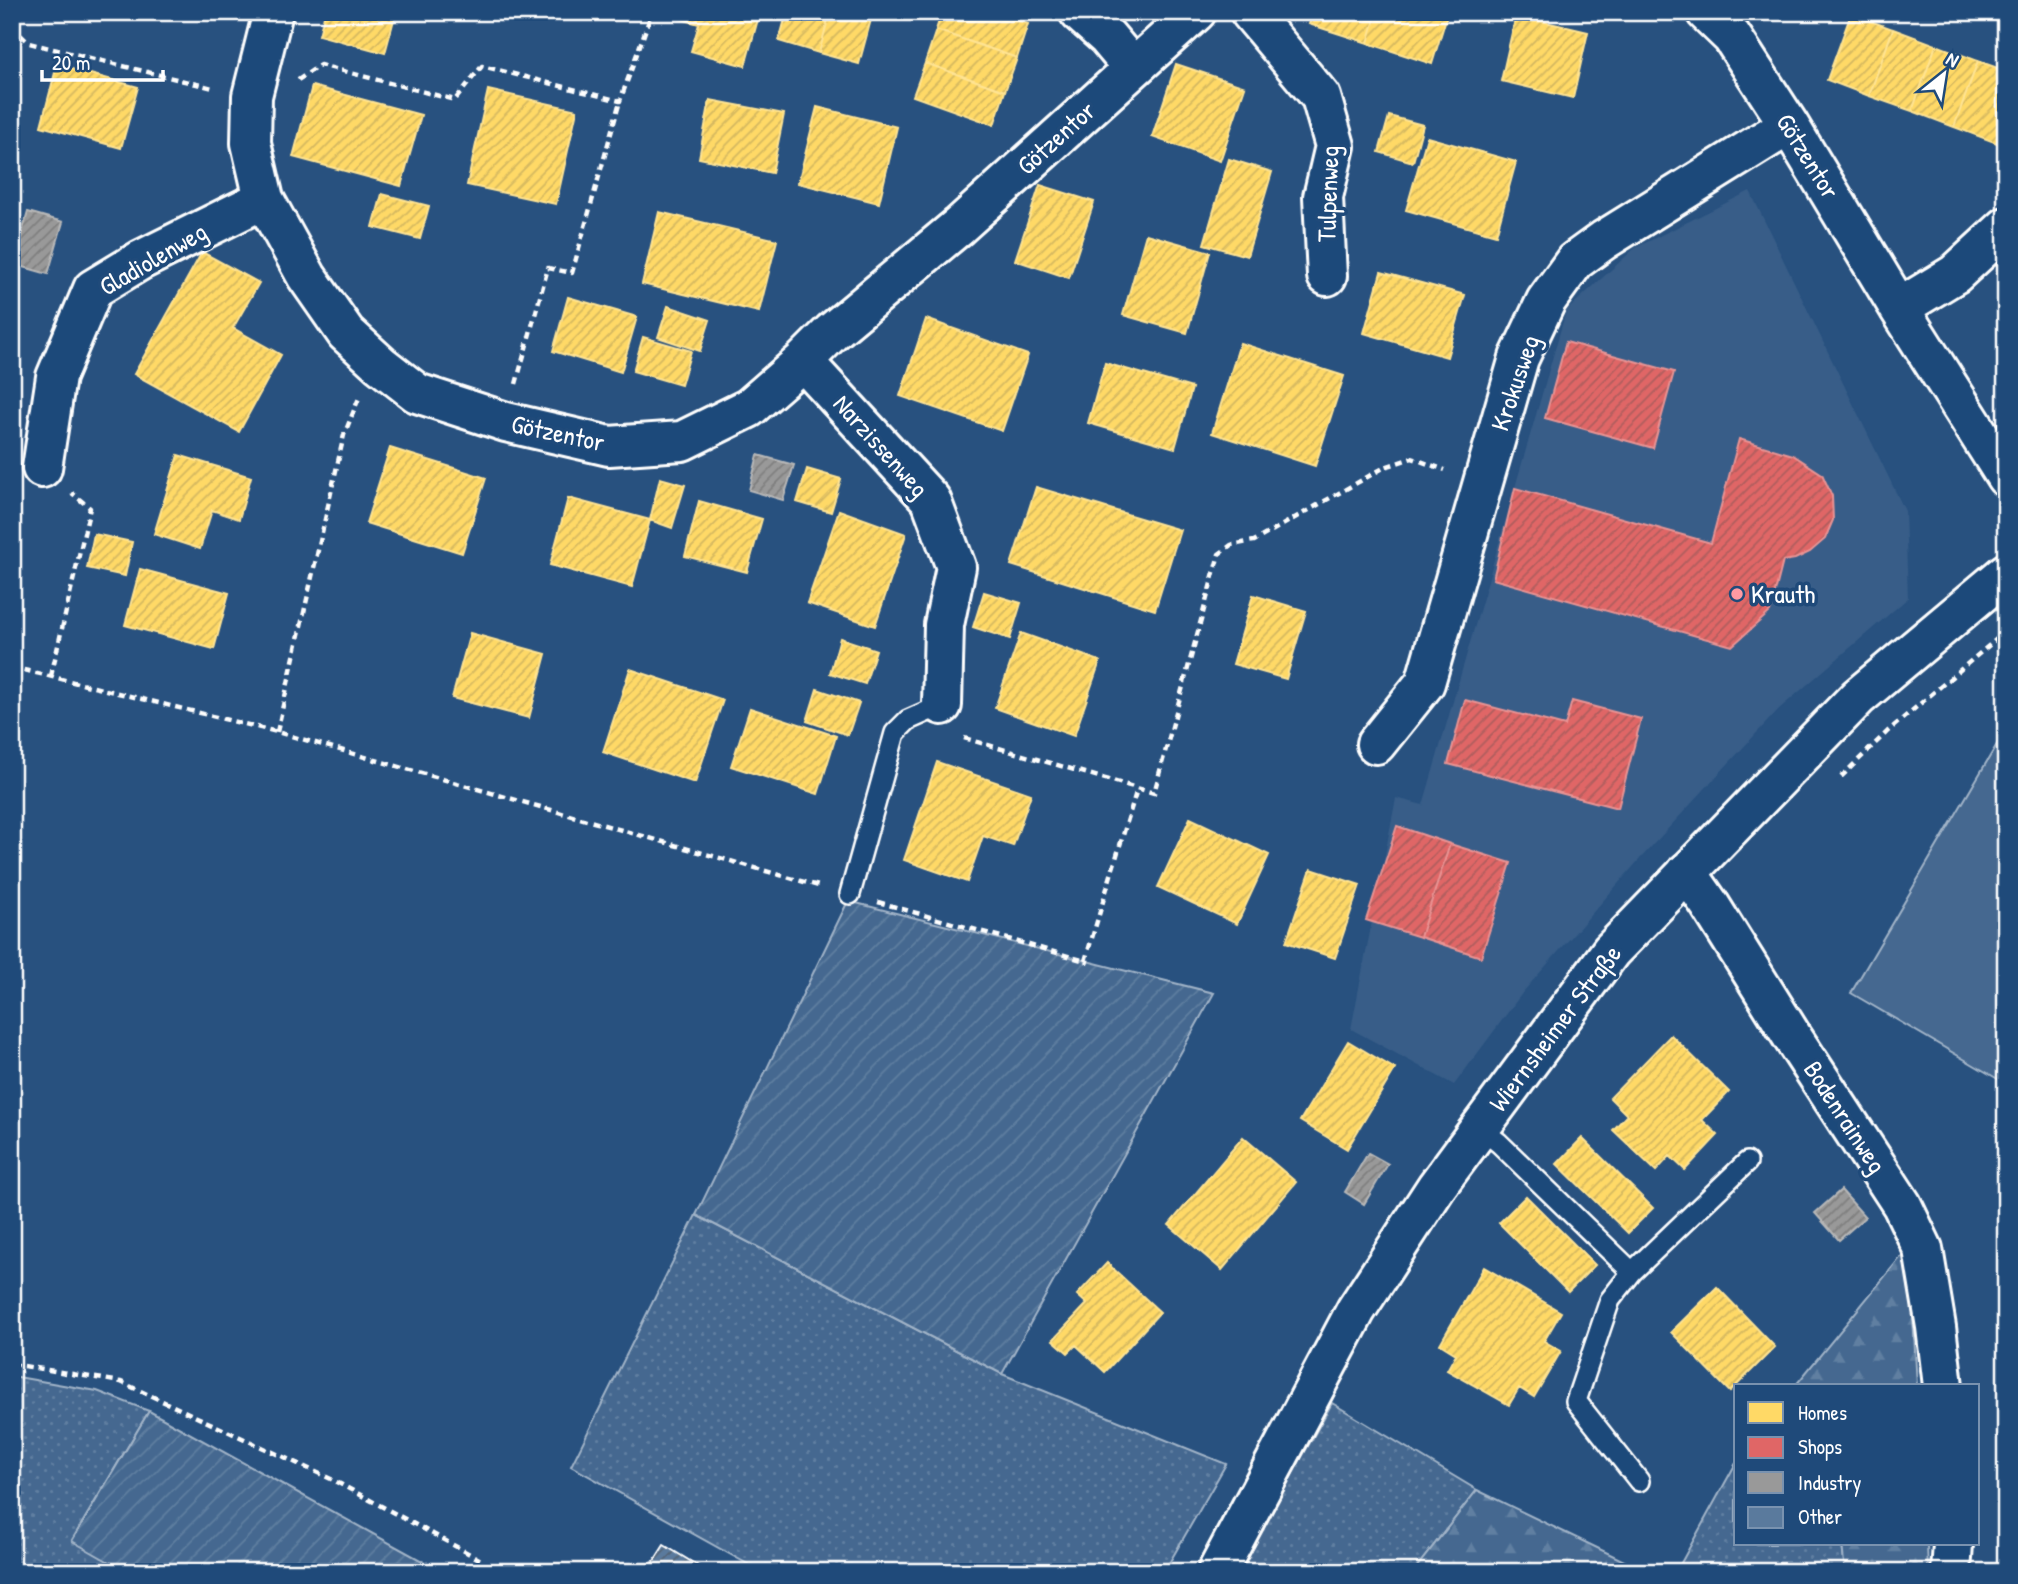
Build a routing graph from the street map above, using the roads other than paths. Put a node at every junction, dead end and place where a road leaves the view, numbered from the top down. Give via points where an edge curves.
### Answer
1 (273, 12) edge
2 (1079, 12) edge
3 (1196, 12) edge
4 (1250, 12) edge
5 (1706, 12) edge
6 (1133, 68) junction
7 (1789, 125) junction
8 (264, 199) junction
9 (2006, 228) edge
10 (1327, 276) dead end
11 (1899, 308) junction
12 (803, 361) junction
13 (42, 468) road end
14 (2006, 477) edge
15 (2006, 573) edge
16 (942, 705) joint
17 (1376, 744) dead end
18 (1687, 872) junction
19 (850, 894) road end
20 (1480, 1128) junction
21 (1747, 1162) dead end
22 (1632, 1272) junction
23 (1943, 1384) edge
24 (1639, 1481) dead end
25 (1953, 1546) edge
26 (1217, 1572) edge
27 (1951, 1572) edge

1 - 8 street, Götzentor via 252,96 251,143
2 - 6 street
3 - 6 street, Götzentor
4 - 10 street, Tulpenweg via 1321,97 1335,146 1323,197
5 - 7 street, Götzentor via 1732,37
6 - 12 street, Götzentor
7 - 11 street, Götzentor
7 - 17 street, Krokusweg via 1575,261 1546,301 1519,358 1425,683
8 - 12 street, Götzentor via 307,277 346,333 417,393 506,422 609,446 682,441 749,408
8 - 13 street, Gladiolenweg via 93,289 56,377
9 - 11 street via 1955,274
11 - 14 street
12 - 16 street, Narzissenweg via 931,500 956,567 944,625
15 - 18 street, Wiernsheimer Straße via 1858,698
16 - 19 lane via 908,720 895,733
18 - 20 street, Wiernsheimer Straße via 1611,951
18 - 23 street, Bodenrainweg via 1902,1205 1923,1249
20 - 22 lane
20 - 26 street, Wiernsheimer Straße via 1356,1310
21 - 22 lane
22 - 24 lane via 1610,1300 1576,1401
25 - 27 street

